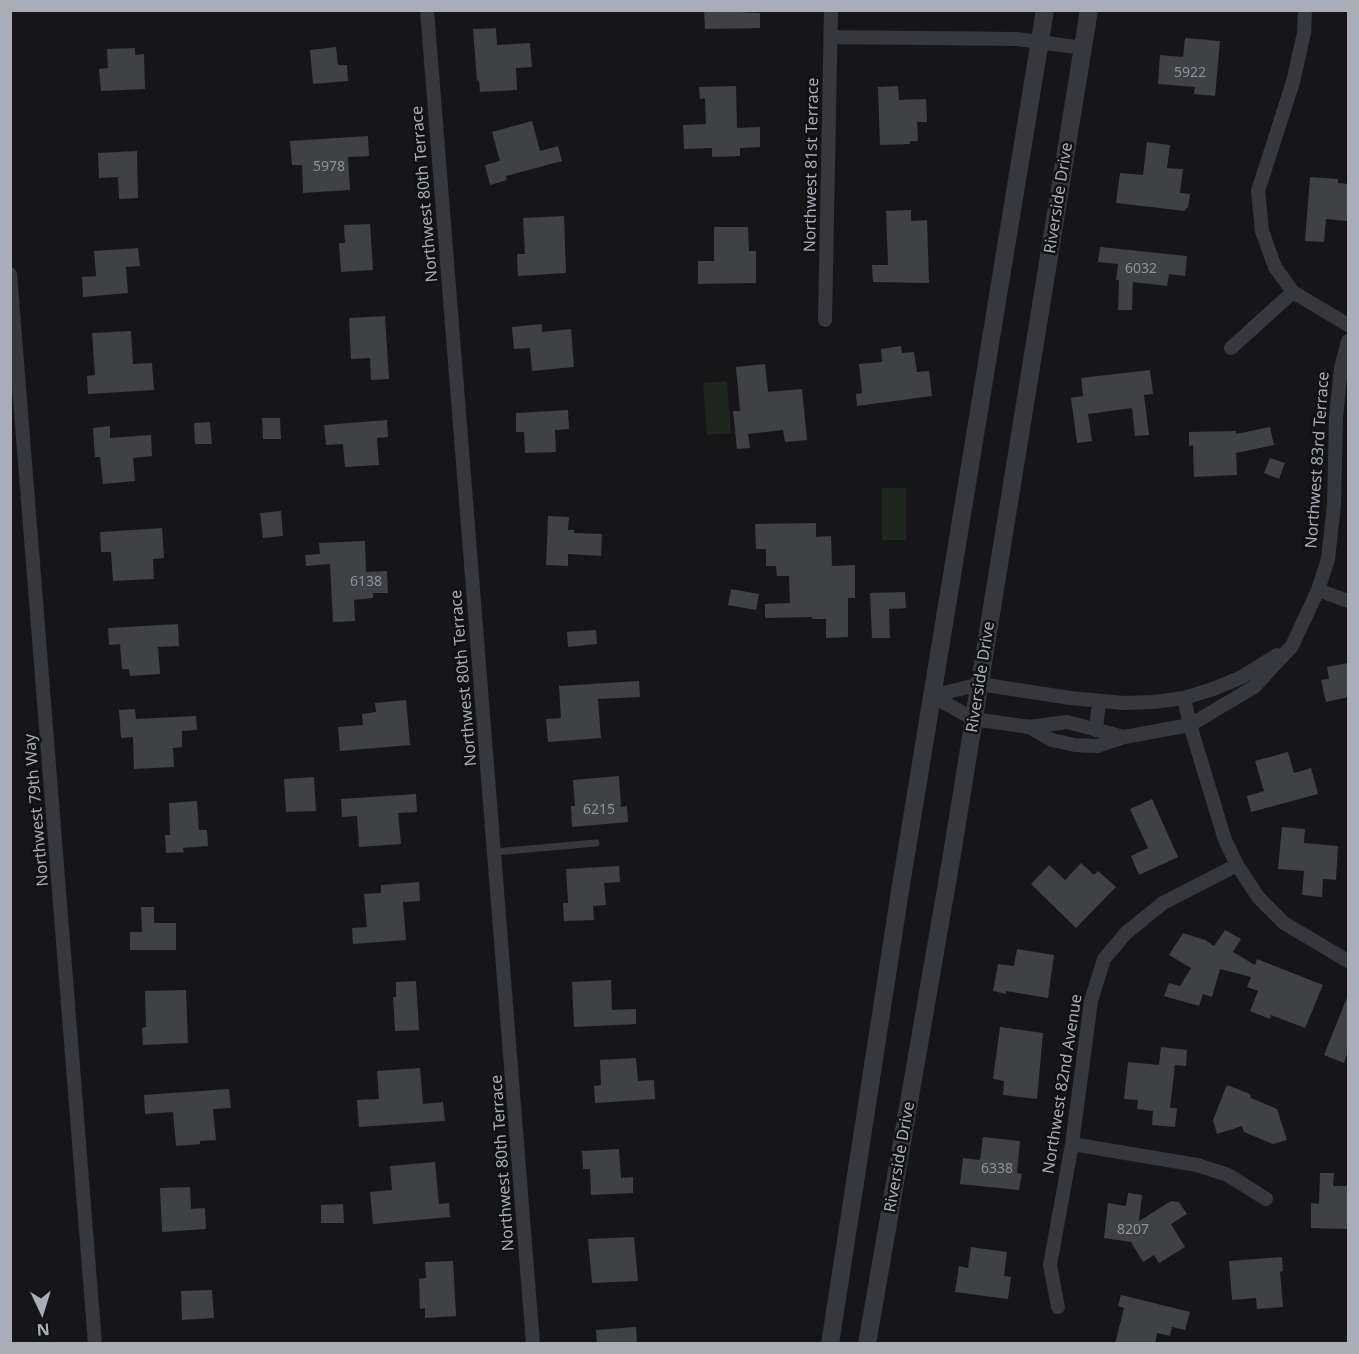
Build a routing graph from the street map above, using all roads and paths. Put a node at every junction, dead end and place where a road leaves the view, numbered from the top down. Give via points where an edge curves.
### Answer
1 (427, 10) edge
2 (831, 10) edge
3 (1045, 10) edge
4 (1089, 10) edge
5 (1305, 10) edge
6 (831, 37) junction
7 (1040, 41) junction
8 (1083, 48) junction
9 (10, 274) edge
10 (1293, 292) junction
11 (825, 320) dead end
12 (1348, 325) edge
13 (1348, 341) edge
14 (1231, 348) dead end
15 (1318, 590) junction
16 (1348, 602) edge
17 (1292, 646) junction
18 (980, 684) junction
19 (932, 696) junction
20 (1184, 698) junction
21 (1100, 701) junction
22 (974, 719) junction
23 (1190, 725) junction
24 (1029, 727) junction
25 (1096, 730) junction
26 (1124, 737) junction
27 (596, 843) dead end
28 (495, 852) junction
29 (1237, 865) junction
30 (1348, 961) edge
31 (1072, 1144) junction
32 (1266, 1199) dead end
33 (1058, 1307) dead end
34 (95, 1344) edge
35 (533, 1344) edge
36 (830, 1344) edge
37 (867, 1344) edge

1 - 28 street, Northwest 80th Terrace
2 - 6 street, Northwest 81st Terrace
3 - 7 street
4 - 8 street, Riverside Drive
5 - 10 street via 1293,82 1258,191 1262,231 1275,267
6 - 7 street
6 - 11 street, Northwest 81st Terrace
7 - 8 street
7 - 19 street
8 - 18 street, Riverside Drive
9 - 34 street, Northwest 79th Way
10 - 12 street
10 - 14 street
13 - 15 street, Northwest 83rd Terrace via 1336,417 1335,505 1328,559
15 - 16 street
15 - 17 street, Northwest 83rd Terrace
17 - 20 street via 1242,676
17 - 23 street, Northwest 83rd Terrace via 1254,687
18 - 19 street
18 - 21 street
18 - 22 street, Riverside Drive
19 - 22 street
19 - 36 street
20 - 21 street
20 - 23 street
21 - 25 street
22 - 24 street
22 - 37 street, Riverside Drive
23 - 26 street
23 - 29 street via 1225,840
24 - 25 street via 1067,722
24 - 26 street via 1052,740 1075,745 1097,746
25 - 26 street
27 - 28 lane
28 - 35 street, Northwest 80th Terrace
29 - 30 street via 1258,897 1284,923
29 - 31 street, Northwest 82nd Avenue via 1162,903 1126,933 1104,959 1091,1001
31 - 32 street via 1197,1165 1228,1174
31 - 33 street, Northwest 82nd Avenue via 1050,1265

